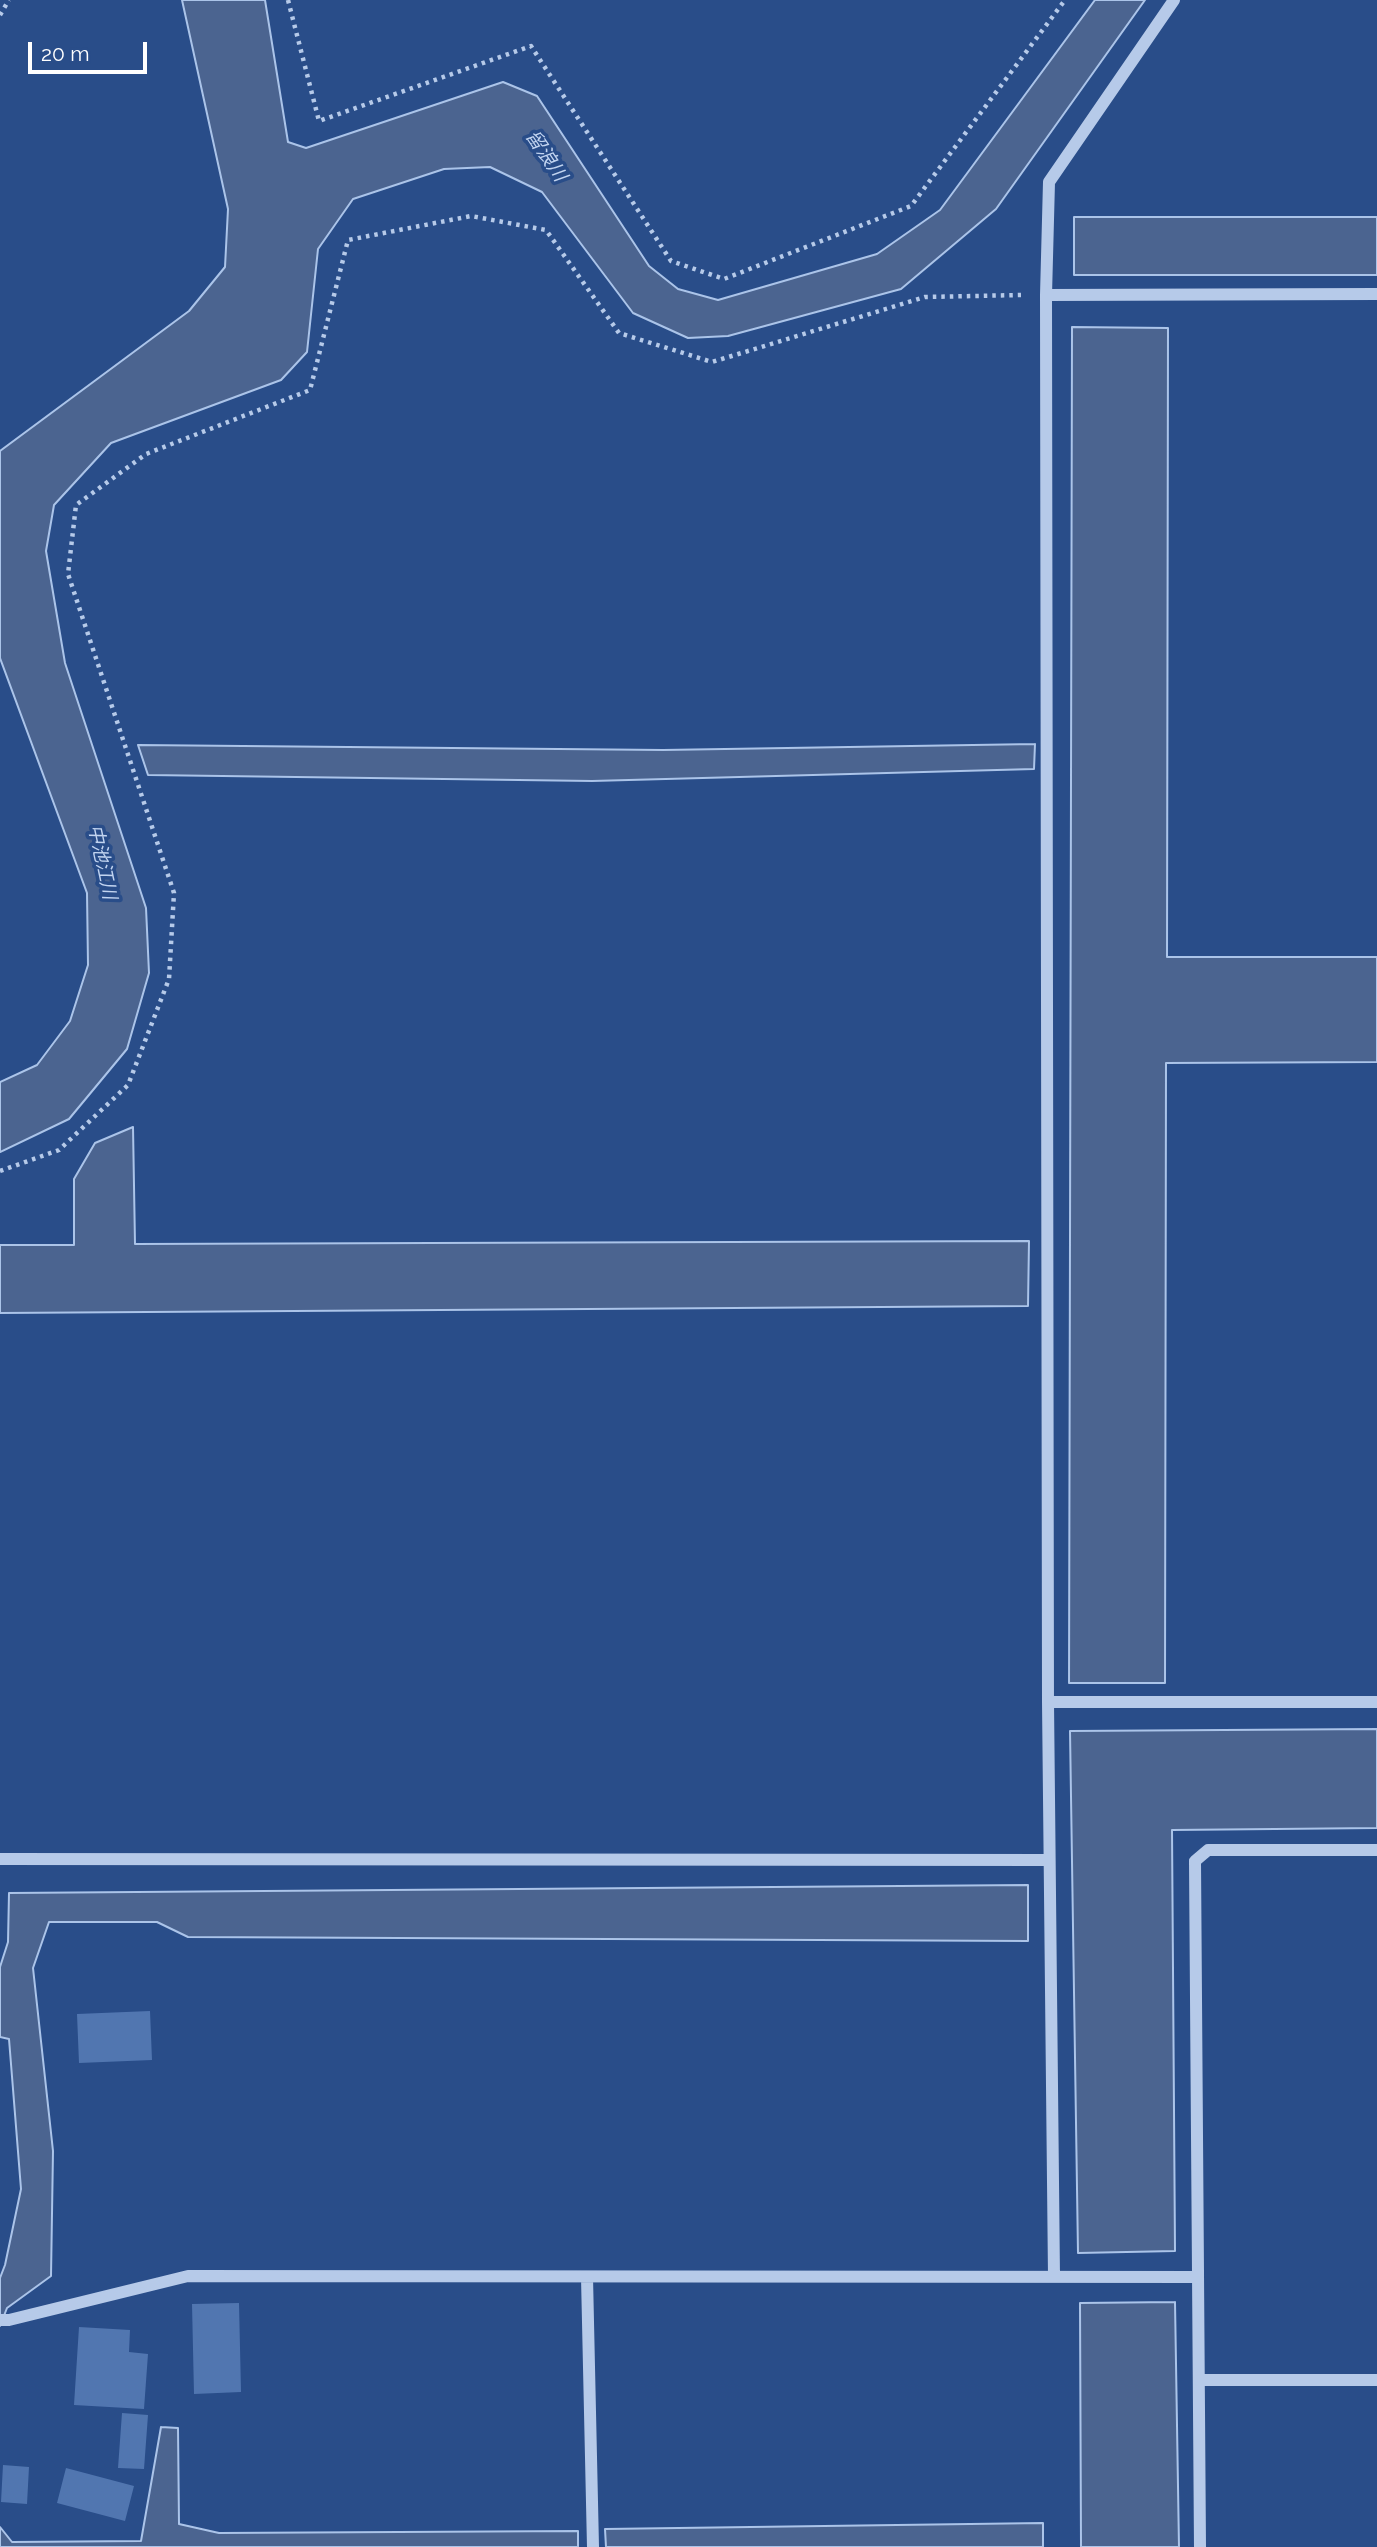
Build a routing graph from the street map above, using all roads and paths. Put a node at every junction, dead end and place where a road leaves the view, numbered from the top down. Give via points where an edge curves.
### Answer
1 (9, 0) edge
2 (288, 0) edge
3 (1065, 0) edge
4 (1174, 0) edge
5 (0, 15) edge
6 (1377, 294) edge
7 (1046, 295) junction
8 (0, 1171) edge
9 (1048, 1702) junction
10 (1377, 1702) edge
11 (1377, 1850) edge
12 (0, 1859) edge
13 (1049, 1860) junction
14 (587, 2277) junction
15 (1054, 2277) junction
16 (1198, 2277) junction
17 (4, 2320) edge
18 (1199, 2380) junction
19 (1377, 2380) edge
20 (593, 2547) edge
21 (1200, 2547) edge

1 - 5 path
2 - 3 path via 319,121 531,46 671,261 724,279 911,206
4 - 7 street via 1049,182
6 - 7 street
7 - 8 path via 925,297 712,362 619,333 546,230 471,216 348,240 310,390 146,454 76,505 68,574 174,893 169,979 128,1085 60,1150
7 - 9 street
9 - 10 street
9 - 13 street
11 - 16 street via 1209,1850 1195,1861
12 - 13 street
13 - 15 street
14 - 15 street
14 - 17 street via 188,2276
14 - 20 street
15 - 16 street
16 - 18 street
18 - 19 street
18 - 21 street

